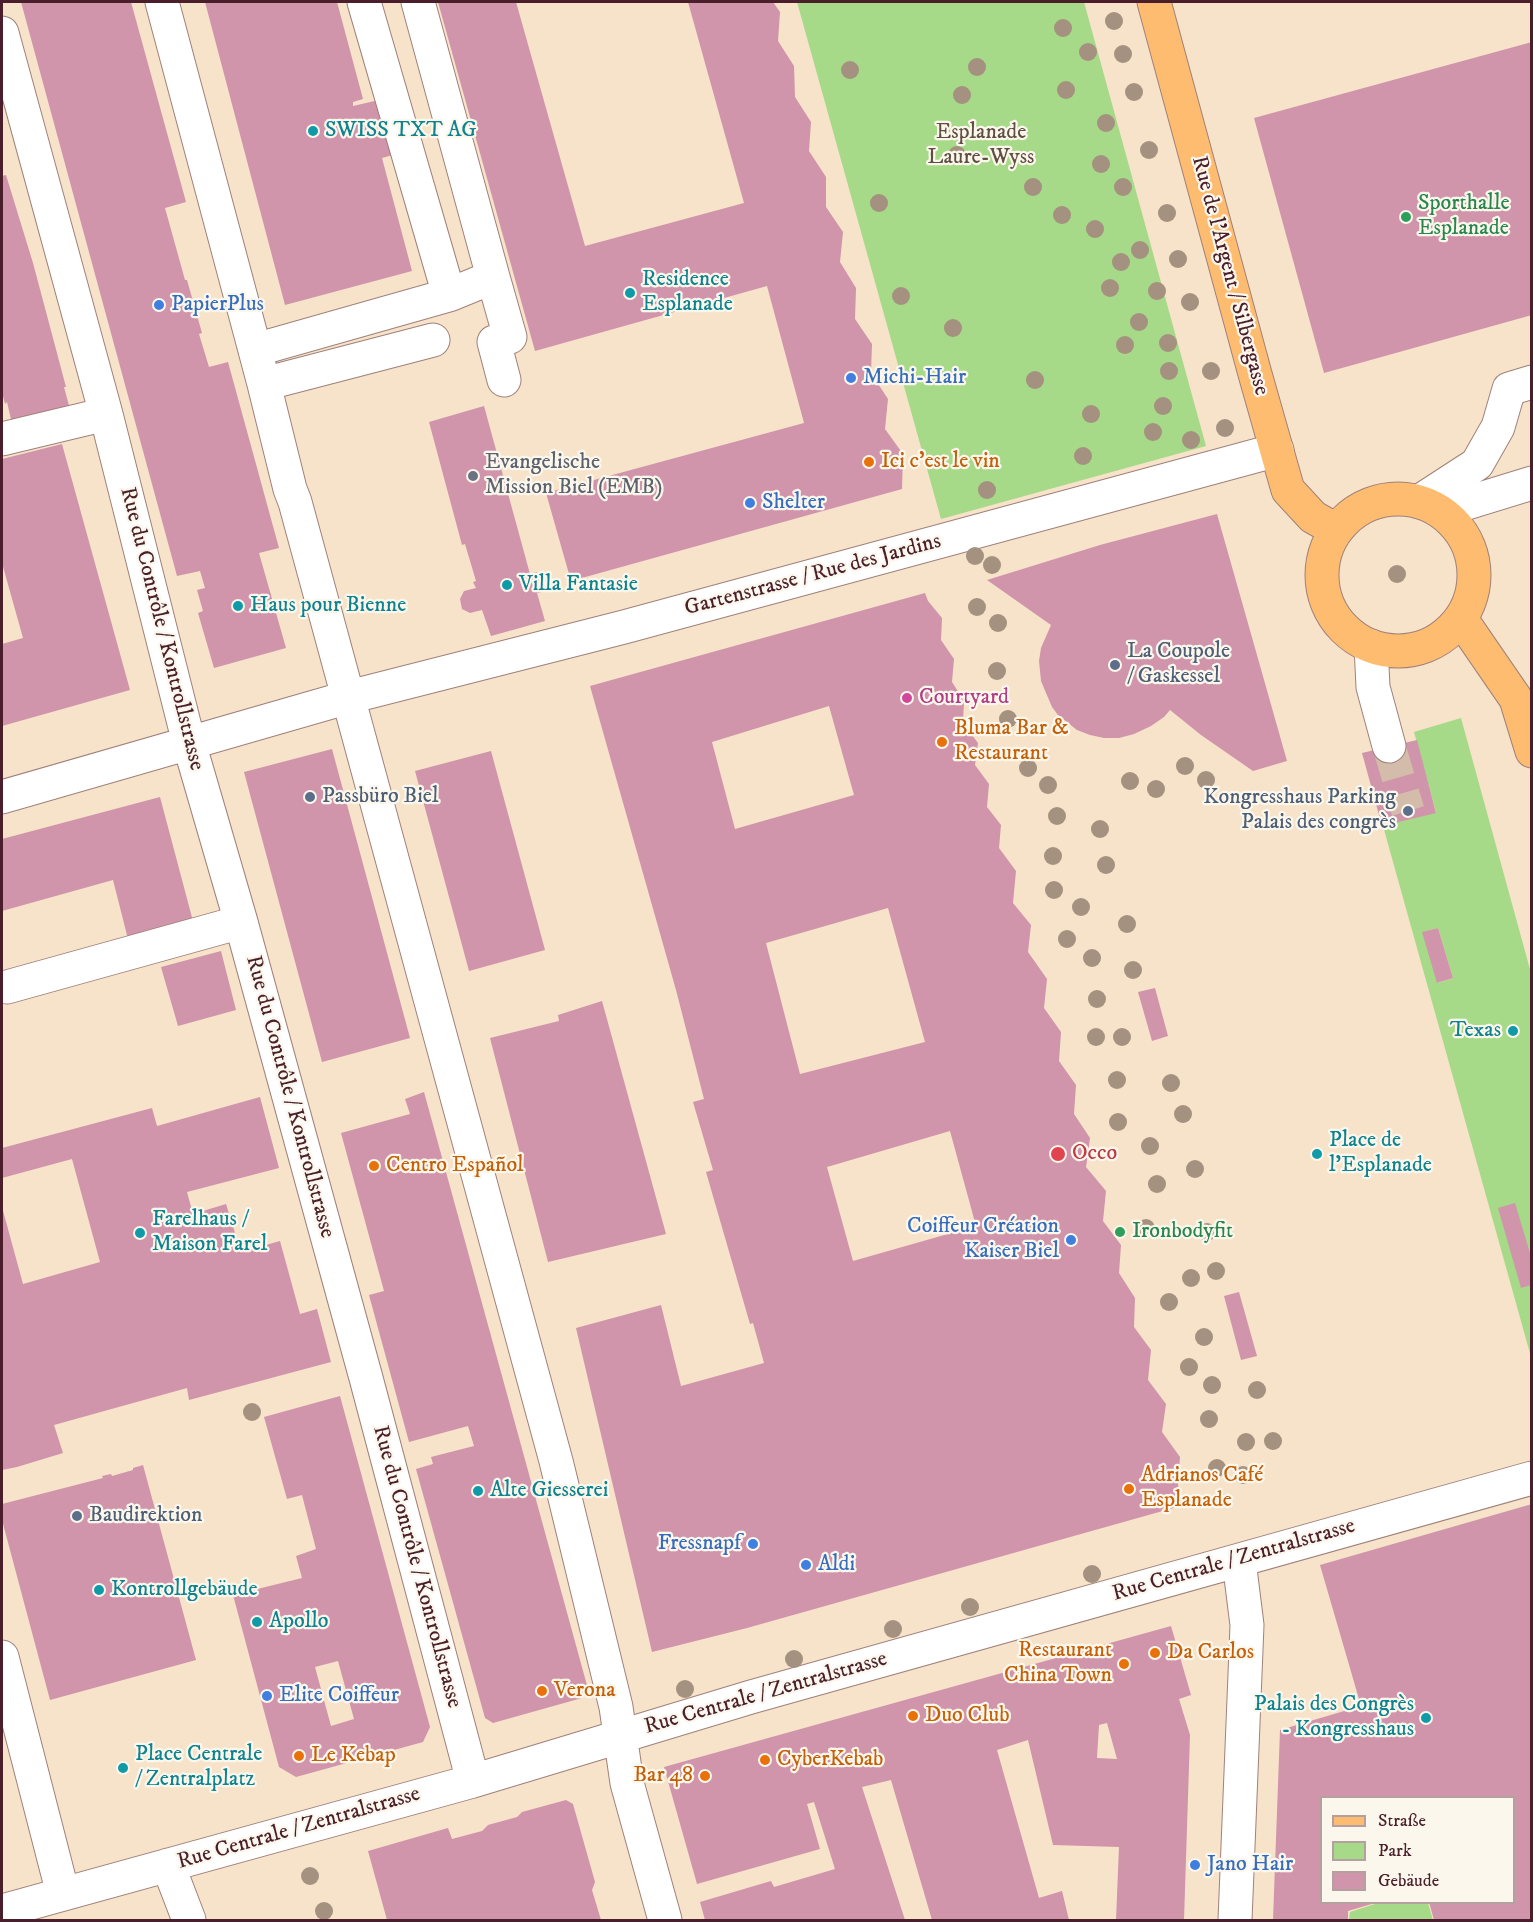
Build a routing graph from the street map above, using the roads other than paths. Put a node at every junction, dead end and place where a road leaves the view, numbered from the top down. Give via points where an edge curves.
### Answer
1 (162, 2) edge
2 (364, 2) edge
3 (418, 2) edge
4 (1154, 2) edge
5 (2, 33) edge
6 (493, 277) junction
7 (449, 295) junction
8 (433, 340) dead end
9 (255, 350) junction
10 (504, 380) dead end
11 (1532, 382) edge
12 (264, 384) junction
13 (106, 414) junction
14 (2, 439) edge
15 (1277, 450) junction
16 (1532, 483) edge
17 (1431, 506) junction
18 (1336, 530) junction
19 (1461, 619) junction
20 (1371, 646) junction
21 (349, 697) junction
22 (189, 743) junction
23 (1389, 746) tunnel mouth
24 (1532, 751) edge
25 (2, 797) edge
26 (241, 922) junction
27 (7, 987) dead end
28 (1532, 1478) edge
29 (1239, 1561) junction
30 (2, 1657) edge
31 (620, 1737) junction
32 (472, 1781) junction
33 (168, 1865) junction
34 (39, 1905) edge
35 (189, 1920) edge
36 (665, 1920) edge
37 (1234, 1920) edge

1 - 9 street
2 - 7 street
3 - 6 street
4 - 15 main road, Rue de l'Argent / Silbergasse
5 - 13 street, Rue du Contrôle / Kontrollstrasse
6 - 7 street
6 - 10 street via 510,337 494,342
7 - 9 street
8 - 12 street
9 - 12 street
11 - 17 street via 1509,389 1498,427 1477,464
12 - 21 street
13 - 14 street
13 - 22 street, Rue du Contrôle / Kontrollstrasse
15 - 18 main road, Rue de l'Argent / Silbergasse via 1288,490 1314,516
15 - 21 street, Gartenstrasse / Rue des Jardins via 624,627
16 - 17 street
17 - 18 main road via 1397,498 1374,502 1353,513
17 - 19 main road via 1459,528 1471,549 1473,589
18 - 20 main road via 1325,554 1324,591 1330,609 1346,631
19 - 20 main road via 1443,637 1420,648 1396,651
19 - 24 main road via 1516,699
20 - 23 street via 1373,687
21 - 22 street, Gartenstrasse / Rue des Jardins
21 - 31 street via 556,1461
22 - 25 street, Gartenstrasse / Rue des Jardins
22 - 26 street, Rue du Contrôle / Kontrollstrasse
26 - 27 street
26 - 32 street, Rue du Contrôle / Kontrollstrasse
28 - 29 street, Rue Centrale / Zentralstrasse
29 - 31 street, Rue Centrale / Zentralstrasse
29 - 37 street via 1247,1625
30 - 34 street via 22,1734
31 - 32 street, Rue Centrale / Zentralstrasse
31 - 36 street via 627,1784
32 - 33 street, Rue Centrale / Zentralstrasse
33 - 34 street, Rue Centrale / Zentralstrasse
33 - 35 street

